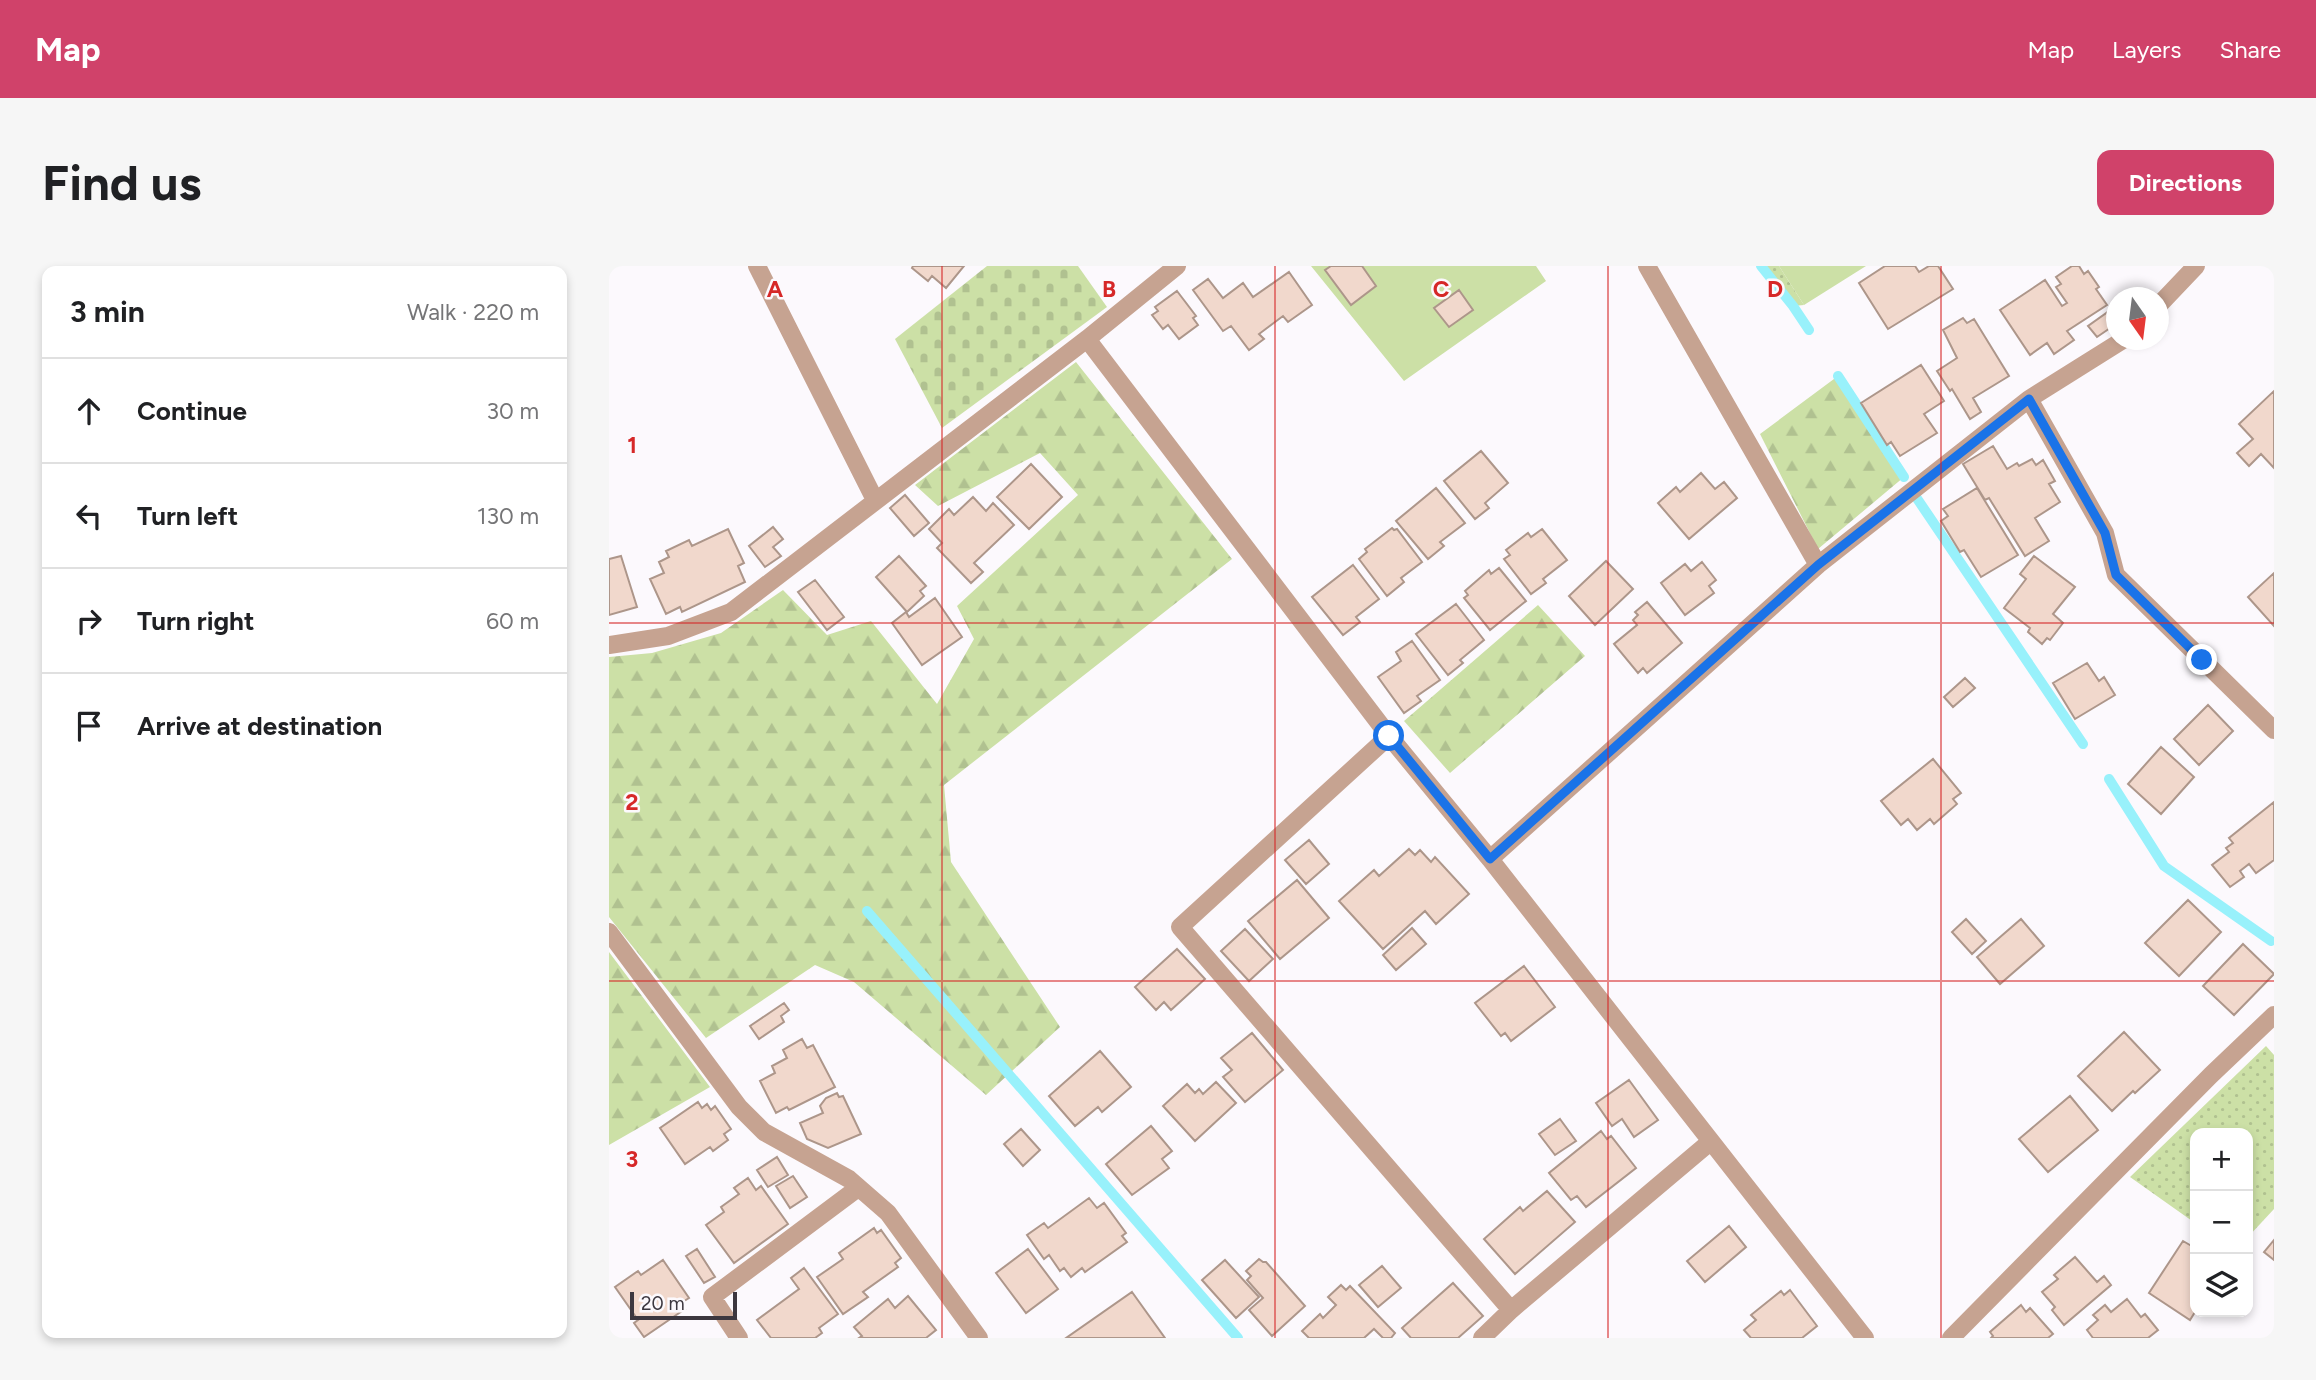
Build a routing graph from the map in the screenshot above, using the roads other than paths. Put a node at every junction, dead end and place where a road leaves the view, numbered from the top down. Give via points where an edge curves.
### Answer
1 (757, 266) edge
2 (1177, 266) edge
3 (1647, 266) edge
4 (2196, 266) edge
5 (2169, 294) edge
6 (1087, 339) junction
7 (2107, 350) edge
8 (2029, 399) junction
9 (876, 500) junction
10 (1818, 565) junction
11 (609, 645) edge
12 (2274, 730) edge
13 (1389, 736) junction
14 (1490, 859) junction
15 (609, 932) edge
16 (2274, 1015) edge
17 (1710, 1142) junction
18 (858, 1188) junction
19 (1511, 1310) junction
20 (739, 1338) edge
21 (979, 1338) edge
22 (1482, 1338) edge
23 (1865, 1338) edge
24 (1951, 1338) edge

1 - 9 street
2 - 6 street
3 - 10 street
4 - 5 street
6 - 9 street
6 - 13 street
7 - 8 street
8 - 10 street
8 - 12 street via 2105,533 2116,575
9 - 11 street via 731,612 668,636
10 - 14 street
13 - 14 street
13 - 19 street via 1179,927
14 - 17 street
15 - 18 street via 739,1107 764,1132
16 - 24 street
17 - 19 street
17 - 23 street
18 - 20 street via 712,1297
18 - 21 street via 888,1213
19 - 22 street

